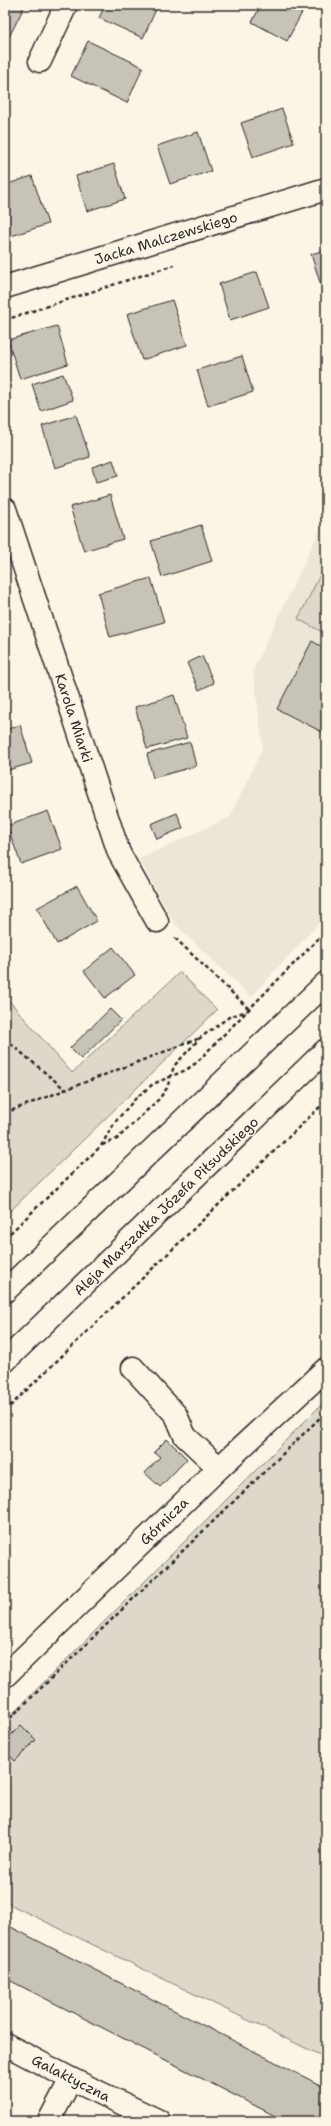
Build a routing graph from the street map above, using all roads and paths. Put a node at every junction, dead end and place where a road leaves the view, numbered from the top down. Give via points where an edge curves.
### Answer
1 (66, 5) edge
2 (40, 61) dead end
3 (326, 188) edge
4 (177, 264) dead end
5 (5, 287) edge
6 (5, 320) edge
7 (5, 509) edge
8 (157, 921) joint
9 (326, 931) edge
10 (326, 984) edge
11 (250, 1010) junction
12 (200, 1038) junction
13 (5, 1039) edge
14 (326, 1050) edge
15 (172, 1076) junction
16 (67, 1090) junction
17 (326, 1101) edge
18 (5, 1113) edge
19 (101, 1146) junction
20 (5, 1238) edge
21 (5, 1291) edge
22 (5, 1361) edge
23 (132, 1368) dead end
24 (326, 1369) edge
25 (5, 1411) edge
26 (326, 1412) edge
27 (219, 1468) junction
28 (5, 1676) edge
29 (5, 1723) edge
30 (5, 2044) edge
31 (71, 2079) junction
32 (49, 2121) edge
33 (159, 2121) edge

1 - 2 street
3 - 5 street, Jacka Malczewskiego
4 - 6 path
7 - 8 street, Karola Miarki via 118,853
8 - 11 path
9 - 11 path
10 - 21 street
11 - 12 path via 229,1017
11 - 15 path via 196,1063
12 - 15 path via 174,1066
12 - 16 path
13 - 16 path
14 - 22 street, Aleja Marszałka Józefa Piłsudskiego
15 - 19 path via 158,1099 117,1139
15 - 19 path via 153,1084 136,1098 115,1122
16 - 18 path
17 - 25 path
19 - 20 path
23 - 27 street via 176,1416 185,1436
24 - 27 street, Górnicza
26 - 29 path
27 - 28 street, Górnicza
30 - 31 street, Galaktyczna
31 - 32 street
31 - 33 street, Galaktyczna

